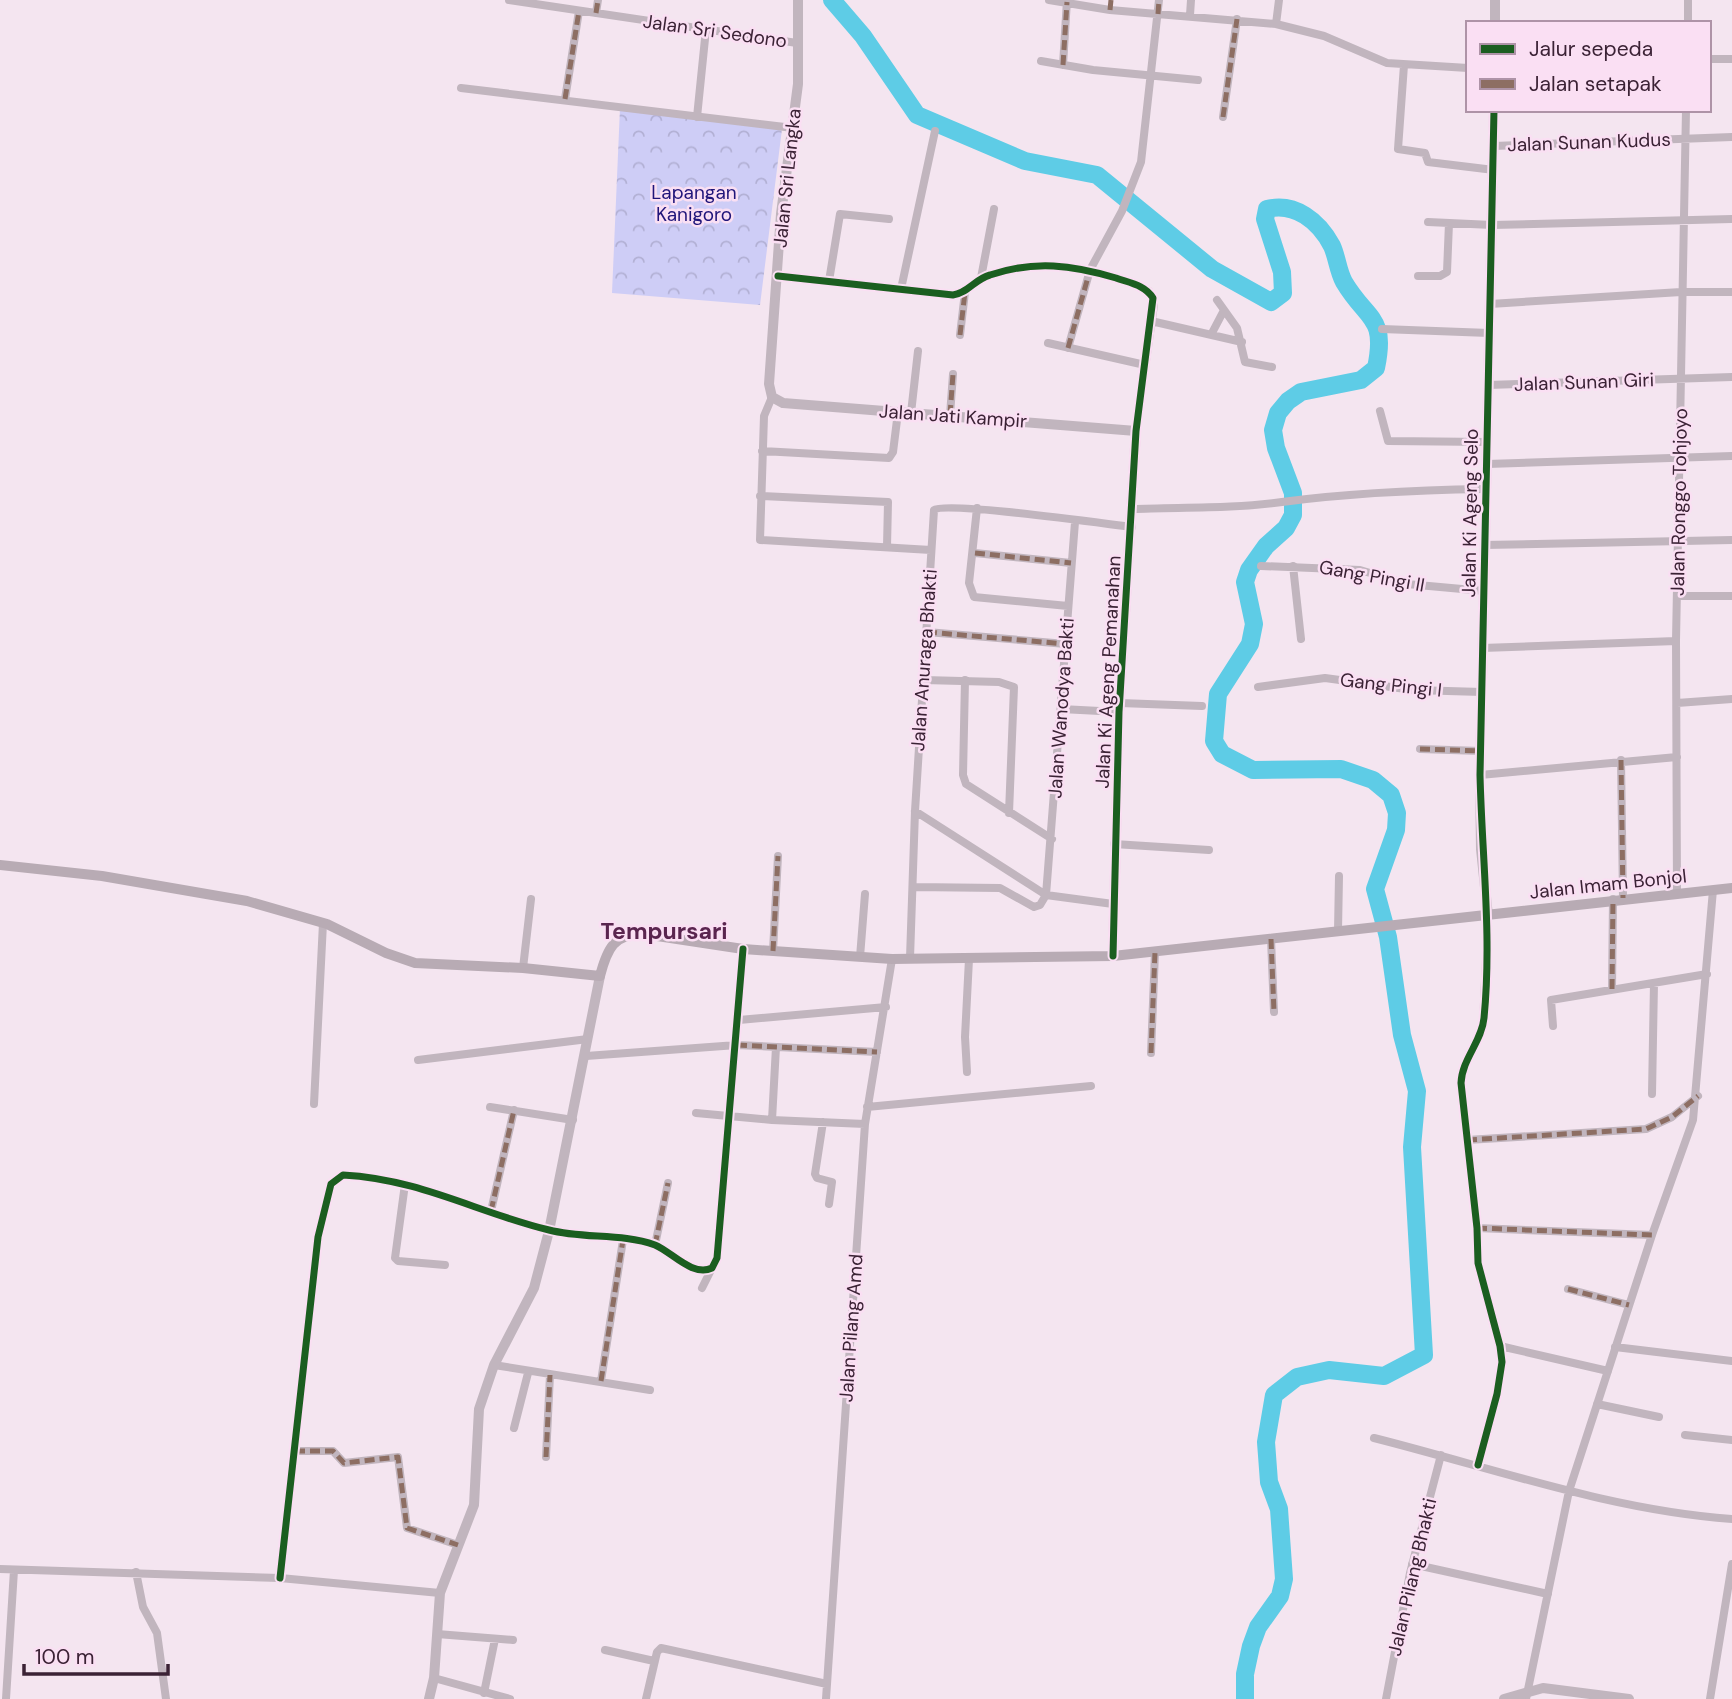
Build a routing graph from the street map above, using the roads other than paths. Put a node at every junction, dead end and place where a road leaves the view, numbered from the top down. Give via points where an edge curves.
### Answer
1 (509, 0) edge
2 (598, 0) edge
3 (798, 0) edge
4 (1049, 0) edge
5 (1159, 0) edge
6 (1191, 0) edge
7 (1279, 0) edge
8 (1495, 0) edge
9 (1688, 0) edge
10 (1067, 1) edge
11 (1110, 5) edge
12 (579, 11) junction
13 (596, 13) junction
14 (1158, 14) junction
15 (1190, 15) junction
16 (1237, 19) junction
17 (1495, 21) edge
18 (1688, 21) edge
19 (1276, 24) junction
20 (706, 29) junction
21 (797, 43) junction
22 (1711, 59) edge
23 (1732, 59) edge
24 (1041, 61) dead end
25 (1063, 65) junction
26 (1404, 65) junction
27 (1466, 68) edge
28 (1152, 77) junction
29 (1198, 80) dead end
30 (461, 88) dead end
31 (565, 99) junction
32 (1494, 112) edge
33 (1686, 112) edge
34 (697, 117) junction
35 (1223, 117) dead end
36 (793, 128) junction
37 (935, 131) dead end
38 (1732, 136) edge
39 (1685, 138) junction
40 (1494, 146) junction
41 (1494, 170) junction
42 (994, 209) dead end
43 (889, 219) dead end
44 (1732, 219) edge
45 (1684, 220) junction
46 (1428, 222) dead end
47 (1449, 223) junction
48 (1492, 225) junction
49 (1090, 270) junction
50 (778, 276) junction
51 (1418, 276) dead end
52 (981, 278) junction
53 (829, 281) junction
54 (901, 289) junction
55 (965, 292) junction
56 (1681, 292) junction
57 (1732, 292) edge
58 (1217, 300) dead end
59 (1490, 304) junction
60 (1223, 312) junction
61 (1151, 321) junction
62 (1382, 329) dead end
63 (1212, 333) junction
64 (1489, 333) junction
65 (960, 335) dead end
66 (1242, 342) junction
67 (1048, 343) dead end
68 (1068, 348) junction
69 (918, 351) dead end
70 (1145, 365) junction
71 (1272, 367) dead end
72 (953, 374) dead end
73 (1732, 377) edge
74 (1681, 379) junction
75 (1488, 385) junction
76 (772, 397) junction
77 (1380, 411) dead end
78 (898, 412) junction
79 (911, 413) junction
80 (950, 415) junction
81 (1136, 431) junction
82 (1487, 442) junction
83 (762, 451) junction
84 (1680, 456) junction
85 (1732, 456) edge
86 (1488, 464) junction
87 (1485, 489) junction
88 (760, 496) junction
89 (977, 508) junction
90 (1132, 509) junction
91 (1075, 522) junction
92 (1132, 527) junction
93 (1732, 540) edge
94 (1678, 541) junction
95 (1484, 545) junction
96 (887, 547) junction
97 (931, 550) junction
98 (975, 553) junction
99 (1071, 563) junction
100 (1261, 566) dead end
101 (1293, 566) junction
102 (1483, 591) junction
103 (1677, 596) junction
104 (1732, 596) edge
105 (1068, 606) junction
106 (927, 632) junction
107 (1301, 639) dead end
108 (1676, 641) junction
109 (1066, 644) junction
110 (1482, 648) junction
111 (924, 680) junction
112 (965, 680) junction
113 (1258, 687) dead end
114 (1482, 692) junction
115 (1732, 699) edge
116 (1677, 703) junction
117 (1202, 706) dead end
118 (1120, 707) junction
119 (1061, 709) junction
120 (1420, 749) dead end
121 (1480, 751) junction
122 (1677, 757) junction
123 (1621, 760) junction
124 (1480, 775) junction
125 (915, 811) junction
126 (1009, 813) junction
127 (1052, 839) junction
128 (1114, 845) junction
129 (1209, 850) dead end
130 (778, 856) dead end
131 (0, 865) edge
132 (1339, 876) dead end
133 (913, 887) junction
134 (1732, 888) edge
135 (1713, 890) junction
136 (865, 894) dead end
137 (1677, 894) junction
138 (1046, 895) junction
139 (1618, 898) junction
140 (531, 899) dead end
141 (1113, 904) junction
142 (1488, 915) junction
143 (323, 923) junction
144 (1338, 931) junction
145 (1271, 939) junction
146 (743, 949) junction
147 (773, 951) junction
148 (1155, 952) junction
149 (1113, 956) junction
150 (860, 957) junction
151 (910, 958) junction
152 (892, 959) junction
153 (969, 959) junction
154 (523, 968) junction
155 (1707, 974) junction
156 (600, 976) junction
157 (1654, 983) junction
158 (1612, 989) junction
159 (886, 1007) junction
160 (1274, 1012) dead end
161 (739, 1020) junction
162 (1553, 1026) dead end
163 (587, 1039) junction
164 (737, 1045) junction
165 (776, 1047) junction
166 (877, 1052) junction
167 (1151, 1053) dead end
168 (586, 1056) junction
169 (418, 1060) dead end
170 (967, 1072) dead end
171 (1091, 1086) dead end
172 (1651, 1094) dead end
173 (1698, 1096) junction
174 (314, 1104) dead end
175 (490, 1107) dead end
176 (867, 1107) junction
177 (514, 1110) junction
178 (696, 1114) dead end
179 (728, 1118) junction
180 (573, 1120) junction
181 (772, 1120) junction
182 (823, 1122) junction
183 (865, 1124) junction
184 (1467, 1140) junction
185 (405, 1184) junction
186 (668, 1184) dead end
187 (830, 1204) dead end
188 (491, 1210) junction
189 (1477, 1228) junction
190 (550, 1231) junction
191 (1651, 1235) junction
192 (623, 1240) junction
193 (655, 1245) junction
194 (445, 1265) dead end
195 (712, 1268) junction
196 (702, 1288) dead end
197 (1568, 1289) dead end
198 (1629, 1305) junction
199 (1500, 1346) junction
200 (1615, 1347) junction
201 (1732, 1362) edge
202 (494, 1365) junction
203 (1608, 1371) junction
204 (528, 1373) junction
205 (550, 1375) junction
206 (601, 1381) junction
207 (650, 1390) dead end
208 (1597, 1404) junction
209 (1659, 1417) dead end
210 (514, 1428) dead end
211 (1685, 1435) dead end
212 (1374, 1438) dead end
213 (1732, 1440) edge
214 (295, 1451) junction
215 (1441, 1455) junction
216 (546, 1457) dead end
217 (1478, 1465) junction
218 (1569, 1492) junction
219 (1732, 1519) edge
220 (458, 1545) junction
221 (1412, 1564) junction
222 (1732, 1564) edge
223 (0, 1569) edge
224 (13, 1570) junction
225 (136, 1572) junction
226 (280, 1578) junction
227 (440, 1592) junction
228 (1548, 1594) junction
229 (0, 1622) edge
230 (11, 1623) junction
231 (437, 1634) junction
232 (495, 1639) junction
233 (513, 1640) dead end
234 (605, 1650) dead end
235 (654, 1661) junction
236 (434, 1678) junction
237 (827, 1684) junction
238 (484, 1693) junction
239 (1528, 1693) edge
240 (6, 1699) edge
241 (166, 1699) edge
242 (429, 1699) edge
243 (510, 1699) edge
244 (646, 1699) edge
245 (826, 1699) edge
246 (1386, 1699) edge
247 (1504, 1699) edge
248 (1629, 1699) edge
249 (1710, 1699) edge

1 - 12 street, Jalan Sri Sedono
2 - 13 street
3 - 21 street, Jalan Sri Langka
4 - 10 street
5 - 14 street
6 - 15 street
7 - 19 street
8 - 17 street
9 - 18 street
10 - 11 street
10 - 25 street
11 - 14 street
12 - 13 street, Jalan Sri Sedono
12 - 31 street
13 - 20 street, Jalan Sri Sedono
14 - 15 street
14 - 28 street
15 - 16 street
16 - 19 street
16 - 35 street
19 - 26 street via 1324,36 1376,60
20 - 21 street, Jalan Sri Sedono
20 - 34 street
21 - 36 street, Jalan Sri Langka
22 - 23 street
24 - 25 street
25 - 28 street
26 - 27 street
26 - 41 street via 1398,149 1425,153 1428,162
28 - 29 street
28 - 49 street via 1141,162 1132,190
30 - 31 street
31 - 34 street
32 - 40 street, Jalan Ki Ageng Selo
33 - 39 street, Jalan Ronggo Tohjoyo
34 - 36 street
36 - 50 street, Jalan Sri Langka
37 - 54 street
38 - 39 street, Jalan Sunan Kudus
39 - 40 street, Jalan Sunan Kudus
39 - 45 street, Jalan Ronggo Tohjoyo
40 - 41 street, Jalan Ki Ageng Selo
41 - 48 street, Jalan Ki Ageng Selo
42 - 52 street
43 - 53 street via 840,214
44 - 45 street
45 - 48 street
45 - 56 street, Jalan Ronggo Tohjoyo
46 - 47 street
47 - 48 street
47 - 51 street via 1447,272
48 - 59 street, Jalan Ki Ageng Selo
49 - 52 street via 1038,264
49 - 61 street via 1149,291 1154,305
49 - 68 street
50 - 53 street
50 - 76 street, Jalan Sri Langka via 769,384
52 - 55 street
53 - 54 street
54 - 55 street via 946,295
55 - 65 street
56 - 57 street
56 - 59 street
56 - 74 street, Jalan Ronggo Tohjoyo
58 - 60 street
59 - 64 street, Jalan Ki Ageng Selo
60 - 63 street
60 - 66 street
61 - 63 street
61 - 70 street
62 - 64 street
63 - 66 street
64 - 75 street, Jalan Ki Ageng Selo
66 - 71 street via 1245,362
67 - 68 street
68 - 70 street
69 - 79 street
70 - 81 street
72 - 80 street
73 - 74 street, Jalan Sunan Giri
74 - 75 street, Jalan Sunan Giri
74 - 84 street, Jalan Ronggo Tohjoyo
75 - 82 street, Jalan Ki Ageng Selo
76 - 78 street, Jalan Jati Kampir via 783,404
76 - 83 street via 765,409
77 - 82 street via 1385,440
78 - 79 street, Jalan Jati Kampir
78 - 83 street via 894,452 889,458
79 - 80 street, Jalan Jati Kampir
80 - 81 street, Jalan Jati Kampir
81 - 90 street, Jalan Ki Ageng Pemanahan
82 - 86 street, Jalan Ki Ageng Selo
83 - 88 street
84 - 85 street
84 - 86 street
84 - 94 street, Jalan Ronggo Tohjoyo
86 - 87 street, Jalan Ki Ageng Selo
87 - 90 street
87 - 95 street, Jalan Ki Ageng Selo
88 - 96 street via 760,540
88 - 96 street via 886,501
89 - 91 street
89 - 97 street, Jalan Anuraga Bhakti via 940,506 934,510
89 - 98 street
90 - 92 street, Jalan Ki Ageng Pemanahan
91 - 92 street
91 - 99 street, Jalan Wanodya Bakti
92 - 118 street, Jalan Ki Ageng Pemanahan
93 - 94 street
94 - 95 street
94 - 103 street, Jalan Ronggo Tohjoyo
95 - 102 street, Jalan Ki Ageng Selo
96 - 97 street
97 - 106 street, Jalan Anuraga Bhakti
98 - 99 street
98 - 105 street via 969,587 976,598
99 - 105 street, Jalan Wanodya Bakti
100 - 101 street, Gang Pingi II
101 - 102 street, Gang Pingi II via 1360,570 1418,586
101 - 107 street
102 - 110 street, Jalan Ki Ageng Selo
103 - 104 street
103 - 108 street, Jalan Ronggo Tohjoyo
105 - 109 street, Jalan Wanodya Bakti
106 - 109 street
106 - 111 street, Jalan Anuraga Bhakti
108 - 110 street
108 - 116 street, Jalan Ronggo Tohjoyo
109 - 119 street, Jalan Wanodya Bakti
110 - 114 street, Jalan Ki Ageng Selo
111 - 112 street
111 - 125 street, Jalan Anuraga Bhakti
112 - 126 street via 964,780 970,789
112 - 126 street via 1007,683 1015,689
113 - 114 street, Gang Pingi I via 1325,678 1413,690
114 - 121 street, Jalan Ki Ageng Selo
115 - 116 street
116 - 122 street, Jalan Ronggo Tohjoyo
117 - 118 street
118 - 119 street
118 - 128 street, Jalan Ki Ageng Pemanahan
119 - 127 street, Jalan Wanodya Bakti
120 - 121 street
121 - 124 street, Jalan Ki Ageng Selo
122 - 123 street
122 - 137 street, Jalan Ronggo Tohjoyo
123 - 124 street
123 - 139 street
124 - 142 street, Jalan Ki Ageng Selo
125 - 133 street, Jalan Anuraga Bhakti
125 - 138 street
126 - 127 street
127 - 138 street, Jalan Wanodya Bakti
128 - 129 street
128 - 141 street, Jalan Ki Ageng Pemanahan
130 - 147 street
131 - 143 main road via 226,897
132 - 144 street
133 - 138 street via 1006,889 1034,907
133 - 151 street, Jalan Anuraga Bhakti
134 - 135 main road, Jalan Imam Bonjol
135 - 137 main road, Jalan Imam Bonjol
135 - 155 street
136 - 150 street
137 - 139 main road, Jalan Imam Bonjol
138 - 141 street
139 - 142 main road, Jalan Imam Bonjol
139 - 158 street
140 - 154 street
141 - 149 street, Jalan Ki Ageng Pemanahan
142 - 144 main road, Jalan Imam Bonjol
142 - 184 street via 1483,1024 1461,1080
143 - 154 main road via 408,962
143 - 174 street
144 - 145 main road, Jalan Imam Bonjol
145 - 148 main road, Jalan Imam Bonjol
145 - 160 street
146 - 147 main road, Jalan Imam Bonjol
146 - 156 main road, Jalan Imam Bonjol via 628,934 610,946
146 - 161 street
147 - 150 main road, Jalan Imam Bonjol
148 - 149 main road, Jalan Imam Bonjol
148 - 167 street
149 - 153 main road, Jalan Imam Bonjol
150 - 152 main road, Jalan Imam Bonjol
151 - 152 main road, Jalan Imam Bonjol
151 - 153 main road, Jalan Imam Bonjol
152 - 159 street, Jalan Pilang Amd
153 - 170 street
154 - 156 main road
155 - 157 street
155 - 173 street
156 - 163 street
157 - 158 street
157 - 172 street
158 - 162 street via 1551,1000
159 - 161 street
159 - 166 street, Jalan Pilang Amd
161 - 164 street
163 - 168 street
163 - 169 street
164 - 165 street
164 - 168 street
164 - 179 street
165 - 166 street
165 - 181 street
166 - 176 street, Jalan Pilang Amd
168 - 180 street
171 - 176 street
173 - 184 street via 1672,1118 1646,1129
173 - 191 street
175 - 177 street
176 - 183 street, Jalan Pilang Amd
177 - 180 street
177 - 188 street
178 - 179 street
179 - 181 street
179 - 195 street via 717,1258
180 - 190 street
181 - 182 street
182 - 183 street
182 - 187 street via 815,1176 832,1182
183 - 237 street, Jalan Pilang Amd
184 - 189 street
185 - 188 street
185 - 194 street via 395,1258
185 - 214 street via 343,1175 328,1189 318,1237
186 - 193 street
188 - 190 street
189 - 191 street
189 - 199 street via 1480,1276
190 - 192 street
190 - 202 street via 528,1303
191 - 198 street
192 - 193 street
192 - 206 street
193 - 195 street via 692,1267
195 - 196 street
197 - 198 street
198 - 200 street
199 - 203 street
199 - 217 street via 1502,1373
200 - 201 street
200 - 203 street
202 - 204 street
202 - 220 street via 476,1428 474,1504
203 - 208 street
204 - 205 street
204 - 210 street
205 - 206 street
205 - 216 street
206 - 207 street
208 - 209 street
208 - 218 street
211 - 213 street
212 - 215 street
214 - 220 street via 333,1451 344,1463 398,1457 407,1528
214 - 226 street
215 - 217 street
215 - 221 street, Jalan Pilang Bhakti
217 - 218 street
218 - 219 street via 1674,1514
218 - 228 street
220 - 227 street
221 - 228 street
221 - 246 street, Jalan Pilang Bhakti
222 - 249 street
223 - 224 street
224 - 225 street
224 - 230 street
225 - 226 street
225 - 241 street via 143,1607 157,1633
226 - 227 street
227 - 231 street
228 - 239 street
229 - 230 street
230 - 240 street
231 - 232 street
231 - 236 street
232 - 233 street
232 - 238 street
234 - 235 street
235 - 237 street via 657,1651 664,1648
235 - 244 street
236 - 238 street
236 - 242 street
237 - 245 street, Jalan Pilang Amd
238 - 243 street
239 - 247 street
239 - 248 street via 1548,1688

